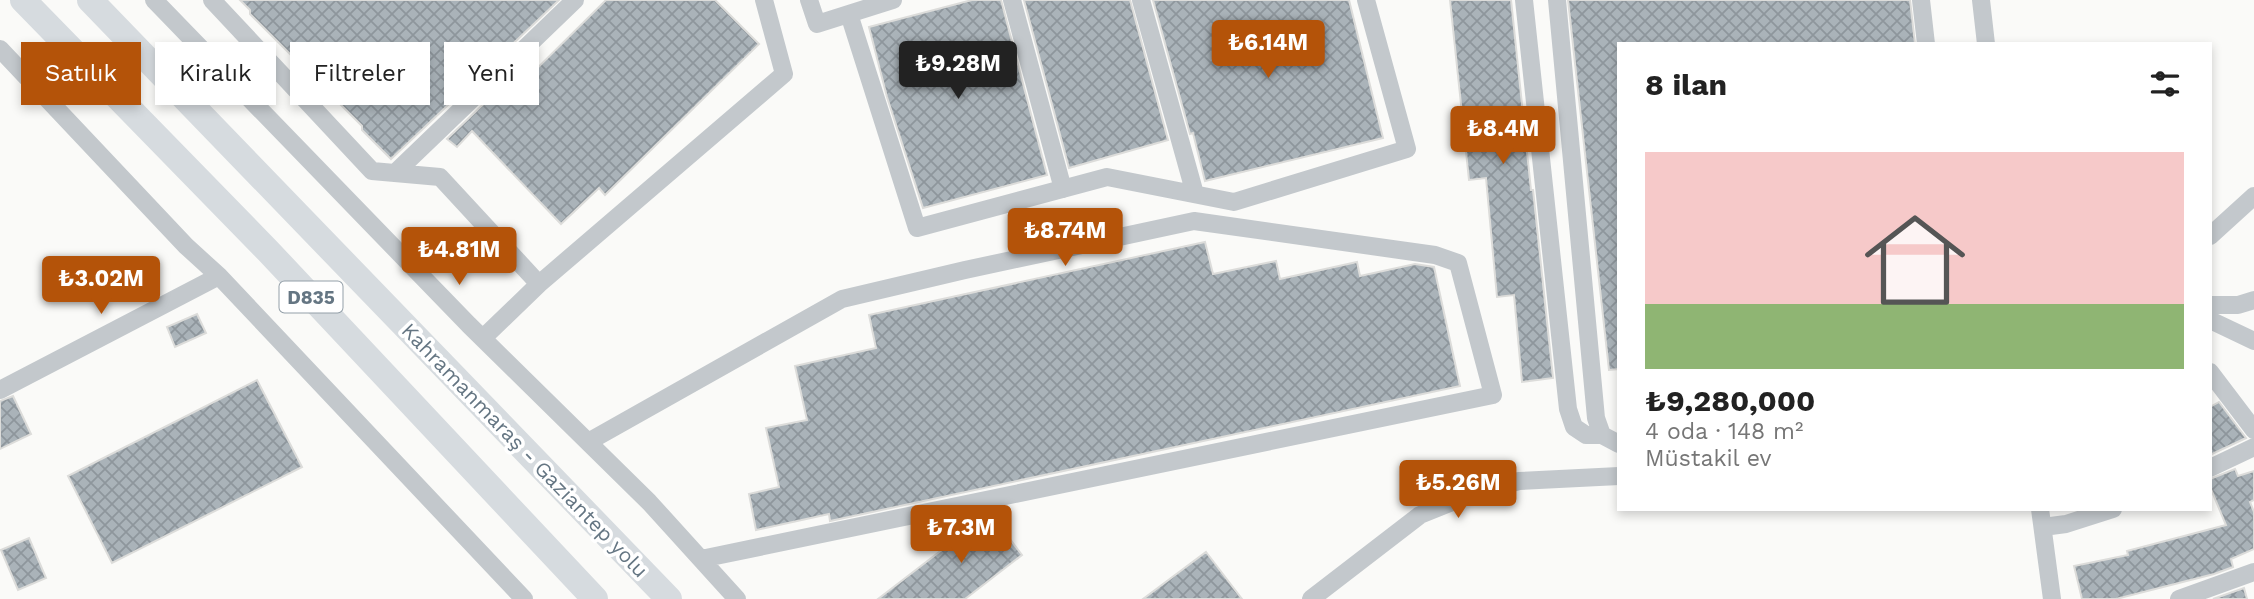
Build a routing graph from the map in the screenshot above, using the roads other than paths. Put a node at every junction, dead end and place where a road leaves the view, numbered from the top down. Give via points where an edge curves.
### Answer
1 (23, 0) edge
2 (90, 0) edge
3 (155, 0) edge
4 (212, 0) edge
5 (575, 0) edge
6 (764, 0) edge
7 (809, 0) edge
8 (893, 0) edge
9 (1012, 0) edge
10 (1141, 0) edge
11 (1366, 0) edge
12 (1524, 0) edge
13 (1557, 0) edge
14 (1921, 0) edge
15 (1980, 0) edge
16 (849, 14) junction
17 (1926, 42) edge
18 (1986, 42) edge
19 (0, 49) edge
20 (395, 173) junction
21 (1063, 189) junction
22 (1195, 194) junction
23 (2254, 197) edge
24 (2212, 234) edge
25 (219, 276) junction
26 (539, 284) junction
27 (2254, 300) edge
28 (2212, 305) edge
29 (2212, 321) edge
30 (483, 338) junction
31 (2254, 341) edge
32 (2212, 375) edge
33 (0, 390) edge
34 (2254, 430) edge
35 (1602, 435) junction
36 (588, 442) junction
37 (1617, 443) edge
38 (2254, 447) edge
39 (2212, 467) edge
40 (1617, 476) edge
41 (2107, 511) edge
42 (2041, 518) edge
43 (701, 559) junction
44 (2254, 572) edge
45 (524, 599) edge
46 (594, 599) edge
47 (668, 599) edge
48 (737, 599) edge
49 (1311, 599) edge
50 (2052, 599) edge
51 (2179, 599) edge

1 - 46 highway, D835 via 268,251
2 - 47 highway, Kahramanmaraş - Gaziantep yolu / D835
3 - 30 street
4 - 20 street via 372,172
5 - 20 street
6 - 26 street via 784,74
7 - 16 street via 817,24
8 - 16 street
9 - 21 street
10 - 22 street
11 - 22 street via 1407,149 1234,202
12 - 35 street via 1568,409 1574,427 1586,435
13 - 35 street via 1596,418
14 - 17 street
15 - 18 street
16 - 21 street via 917,228
19 - 25 street
20 - 26 street via 440,177
21 - 22 street via 1107,177
23 - 24 street
25 - 33 street
25 - 45 street
26 - 30 street
27 - 28 street
29 - 31 street
30 - 36 street
32 - 34 street
35 - 37 street
36 - 43 street
36 - 43 street via 842,299 1194,221 1435,255 1458,263 1493,395
38 - 39 street
40 - 49 street via 1519,481 1472,494 1420,515
41 - 42 street via 2066,524
42 - 50 street
43 - 48 street
44 - 51 street

